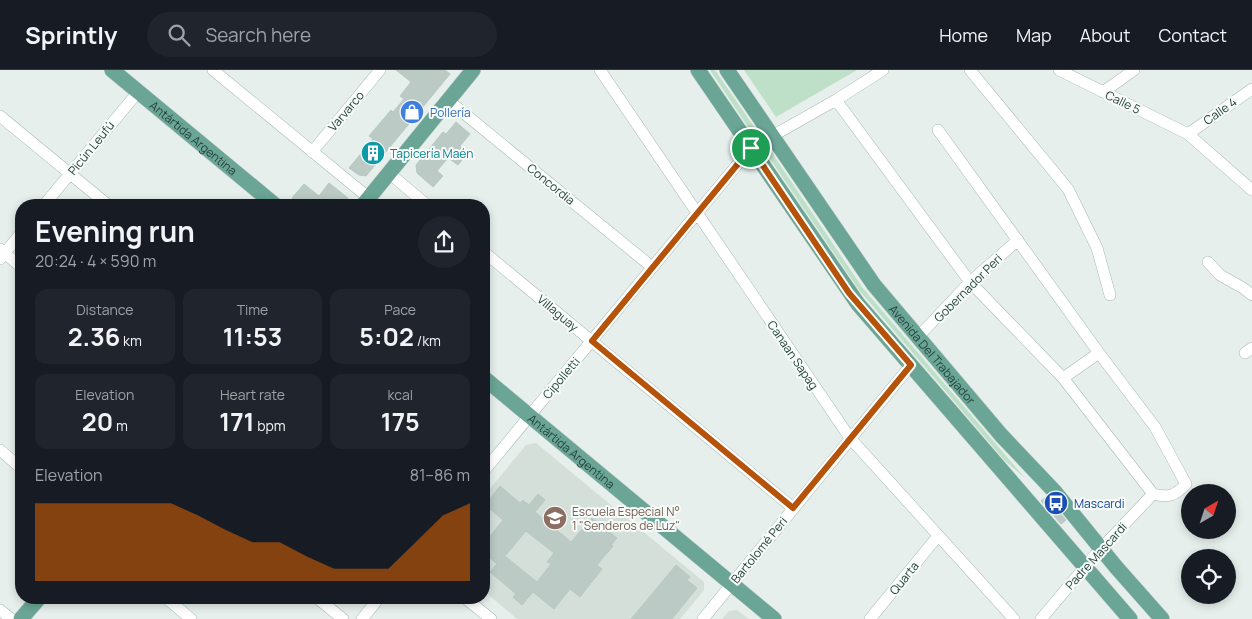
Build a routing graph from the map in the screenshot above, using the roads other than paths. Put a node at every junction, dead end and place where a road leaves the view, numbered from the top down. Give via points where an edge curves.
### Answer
1 (112, 70) edge
2 (213, 70) edge
3 (380, 70) edge
4 (600, 70) edge
5 (698, 70) edge
6 (727, 70) edge
7 (883, 70) edge
8 (970, 70) edge
9 (1059, 70) edge
10 (1134, 70) edge
11 (473, 72) edge
12 (227, 74) edge
13 (1252, 89) edge
14 (138, 92) junction
15 (1103, 92) junction
16 (836, 100) junction
17 (449, 101) junction
18 (0, 116) edge
19 (938, 130) dead end
20 (1188, 134) junction
21 (772, 136) junction
22 (751, 148) junction
23 (312, 152) junction
24 (389, 173) junction
25 (70, 174) junction
26 (1252, 190) edge
27 (49, 199) edge
28 (101, 199) edge
29 (268, 199) edge
30 (363, 199) edge
31 (368, 199) edge
32 (420, 199) edge
33 (697, 214) junction
34 (15, 240) edge
35 (1018, 240) junction
36 (2, 254) edge
37 (490, 257) edge
38 (1208, 262) dead end
39 (15, 263) edge
40 (652, 268) junction
41 (970, 282) junction
42 (1110, 295) dead end
43 (1252, 295) edge
44 (918, 338) junction
45 (592, 341) junction
46 (1099, 353) junction
47 (911, 365) junction
48 (1063, 378) junction
49 (490, 383) edge
50 (529, 416) junction
51 (850, 438) junction
52 (0, 450) edge
53 (15, 463) edge
54 (490, 464) edge
55 (1042, 481) joint
56 (1030, 491) joint
57 (1153, 494) junction
58 (793, 508) junction
59 (938, 536) junction
60 (1101, 548) junction
61 (1084, 567) junction
62 (732, 584) junction
63 (35, 604) edge
64 (173, 604) edge
65 (325, 604) edge
66 (374, 604) edge
67 (473, 604) edge
68 (0, 610) edge
69 (27, 617) edge
70 (11, 619) edge
71 (191, 619) edge
72 (343, 619) edge
73 (362, 619) edge
74 (491, 619) edge
75 (703, 619) edge
76 (774, 619) edge
77 (870, 619) edge
78 (1014, 619) edge
79 (1041, 619) edge
80 (1130, 619) edge
81 (1162, 619) edge

1 - 14 main road, Antártida Argentina
2 - 12 street
3 - 23 street, Varvarco
4 - 33 street, Canaan Sapag
5 - 22 main road, Avenida Del Trabajador
6 - 21 main road, Avenida Del Trabajador
7 - 16 street, Cipolletti
8 - 42 street via 1068,189 1097,248
9 - 15 street, Calle 5
10 - 15 street
11 - 17 main road
12 - 23 street
13 - 20 street, Calle 4
14 - 25 street, Picún Leufú
14 - 29 main road, Antártida Argentina
15 - 20 street, Calle 5
16 - 21 street, Cipolletti
16 - 41 street
17 - 24 main road
17 - 40 street, Concordia
18 - 25 street
19 - 35 street
20 - 26 street, Calle 5
21 - 22 street, Cipolletti
21 - 44 main road, Avenida Del Trabajador via 864,271
22 - 33 street, Cipolletti
22 - 47 main road, Avenida Del Trabajador via 845,287
23 - 30 street
24 - 31 main road
24 - 32 street
25 - 27 street, Picún Leufú
25 - 28 street
33 - 40 street, Cipolletti
33 - 51 street, Canaan Sapag
34 - 36 street
35 - 41 street, Gobernador Peri
35 - 46 street
36 - 39 street
37 - 45 street, Villaguay
38 - 43 street via 1220,276
40 - 45 street, Cipolletti
41 - 44 street, Gobernador Peri
41 - 48 street
44 - 60 main road, Avenida Del Trabajador
45 - 50 street, Cipolletti
45 - 58 street, Villaguay
46 - 48 street
46 - 57 street via 1155,427 1186,484 1177,494 1165,497
47 - 51 street, Bartolomé Peri
47 - 61 main road, Avenida Del Trabajador
48 - 57 street
49 - 50 main road, Antártida Argentina
50 - 54 street, Cipolletti
50 - 62 main road, Antártida Argentina
51 - 58 street, Bartolomé Peri
51 - 59 street, Canaan Sapag
52 - 53 street
55 - 55 street via 1038,484 1092,544 1092,541
56 - 56 street via 1026,494 1080,554 1077,548
57 - 60 street, Padre Mascardi
58 - 62 street, Bartolomé Peri
59 - 77 street, Quarta
59 - 78 street, Canaan Sapag
60 - 61 street, Padre Mascardi
60 - 81 main road, Avenida Del Trabajador
61 - 79 street, Padre Mascardi
61 - 80 main road, Avenida Del Trabajador
62 - 75 street, Bartolomé Peri
62 - 76 main road, Antártida Argentina
63 - 69 main road
64 - 71 street
65 - 72 street
66 - 73 street
67 - 74 street
68 - 70 street

